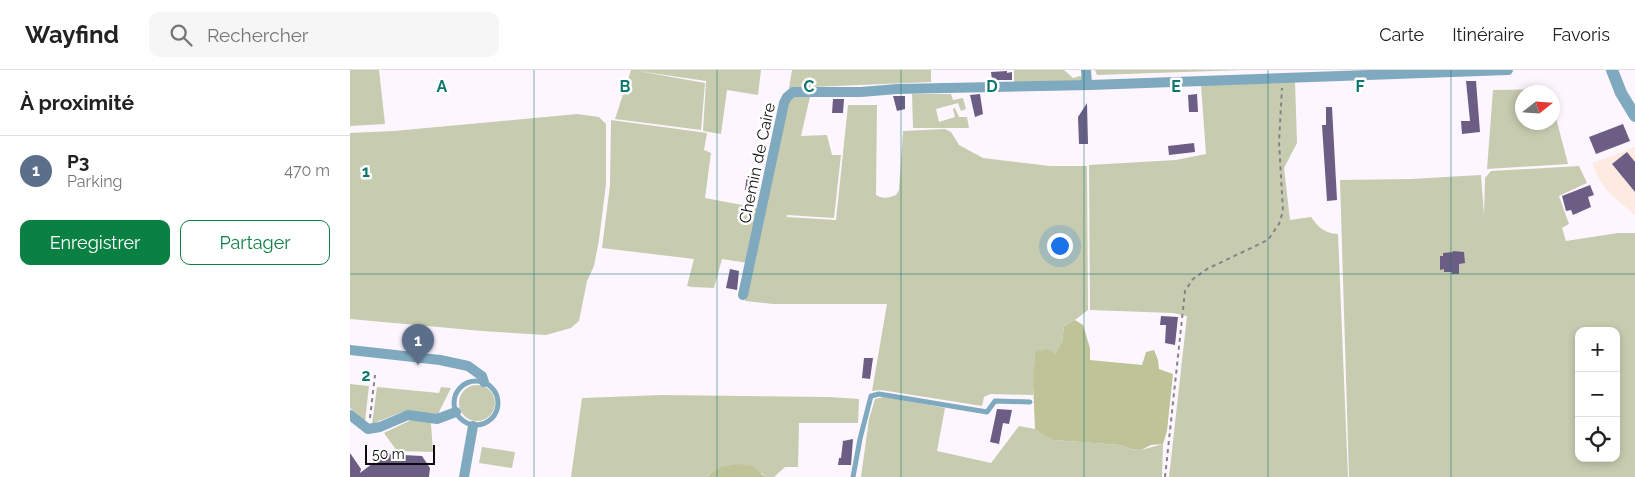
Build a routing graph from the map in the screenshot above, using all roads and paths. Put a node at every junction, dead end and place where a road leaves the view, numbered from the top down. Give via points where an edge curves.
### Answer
1 (1086, 70) edge
2 (1508, 70) edge
3 (1612, 70) edge
4 (1283, 79) junction
5 (1087, 85) junction
6 (1633, 109) edge
7 (743, 295) dead end
8 (350, 350) edge
9 (375, 375) dead end
10 (484, 382) junction
11 (1030, 402) dead end
12 (456, 412) junction
13 (350, 415) edge
14 (473, 426) junction
15 (368, 429) junction
16 (464, 477) edge
17 (853, 477) edge
18 (1165, 477) edge

1 - 5 street
2 - 4 street
3 - 6 street via 1621,93
4 - 5 street
4 - 18 path via 1279,142 1283,212 1268,240 1207,269 1193,279 1185,292
5 - 7 street, Chemin de Caire via 793,92 784,104
8 - 10 street via 468,366 482,376
9 - 15 path
10 - 12 lane via 475,380 460,387 454,398
10 - 14 lane via 497,393 497,414 490,421
11 - 17 lane via 995,401 987,412 879,394 871,396
12 - 14 lane via 464,422
12 - 15 street via 437,419 408,415
13 - 15 street
14 - 16 street

